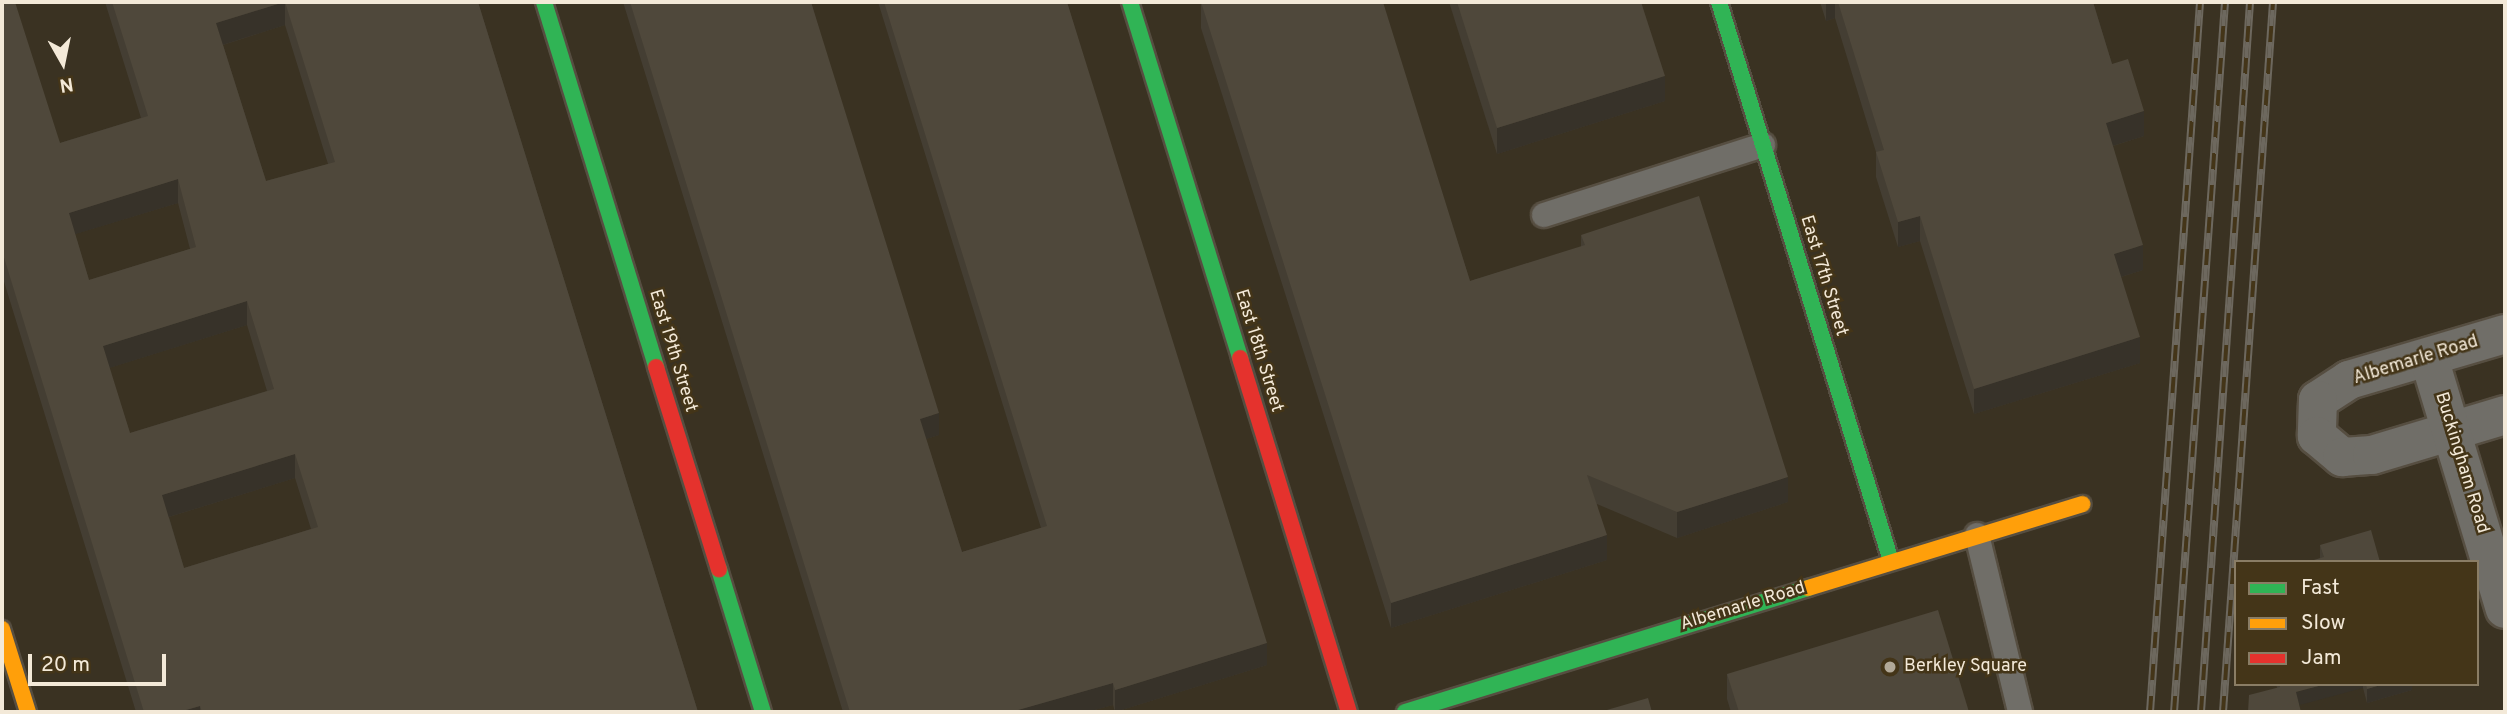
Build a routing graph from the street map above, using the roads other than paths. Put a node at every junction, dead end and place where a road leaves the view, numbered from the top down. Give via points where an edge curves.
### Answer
1 (544, 2) edge
2 (1130, 2) edge
3 (1719, 2) edge
4 (1763, 145) junction
5 (1545, 215) dead end
6 (2505, 334) edge
7 (2429, 358) junction
8 (2505, 415) edge
9 (2451, 432) junction
10 (2082, 504) dead end
11 (1977, 535) junction
12 (1891, 561) junction
13 (2505, 608) edge
14 (2, 629) edge
15 (27, 712) edge
16 (763, 712) edge
17 (1349, 712) edge
18 (1405, 712) edge
19 (2020, 712) edge

1 - 16 street, East 19th Street
2 - 17 street, East 18th Street
3 - 4 street, East 17th Street
4 - 5 lane
4 - 12 street, East 17th Street
6 - 7 street, Albemarle Road
7 - 9 street, Buckingham Road
7 - 9 street, Albemarle Road via 2349,380 2318,400 2317,436 2342,457 2372,455
8 - 9 street, Albemarle Road
9 - 13 street, Buckingham Road
10 - 11 street, Albemarle Road
11 - 12 street, Albemarle Road
11 - 19 lane
12 - 18 street, Albemarle Road
14 - 15 street

